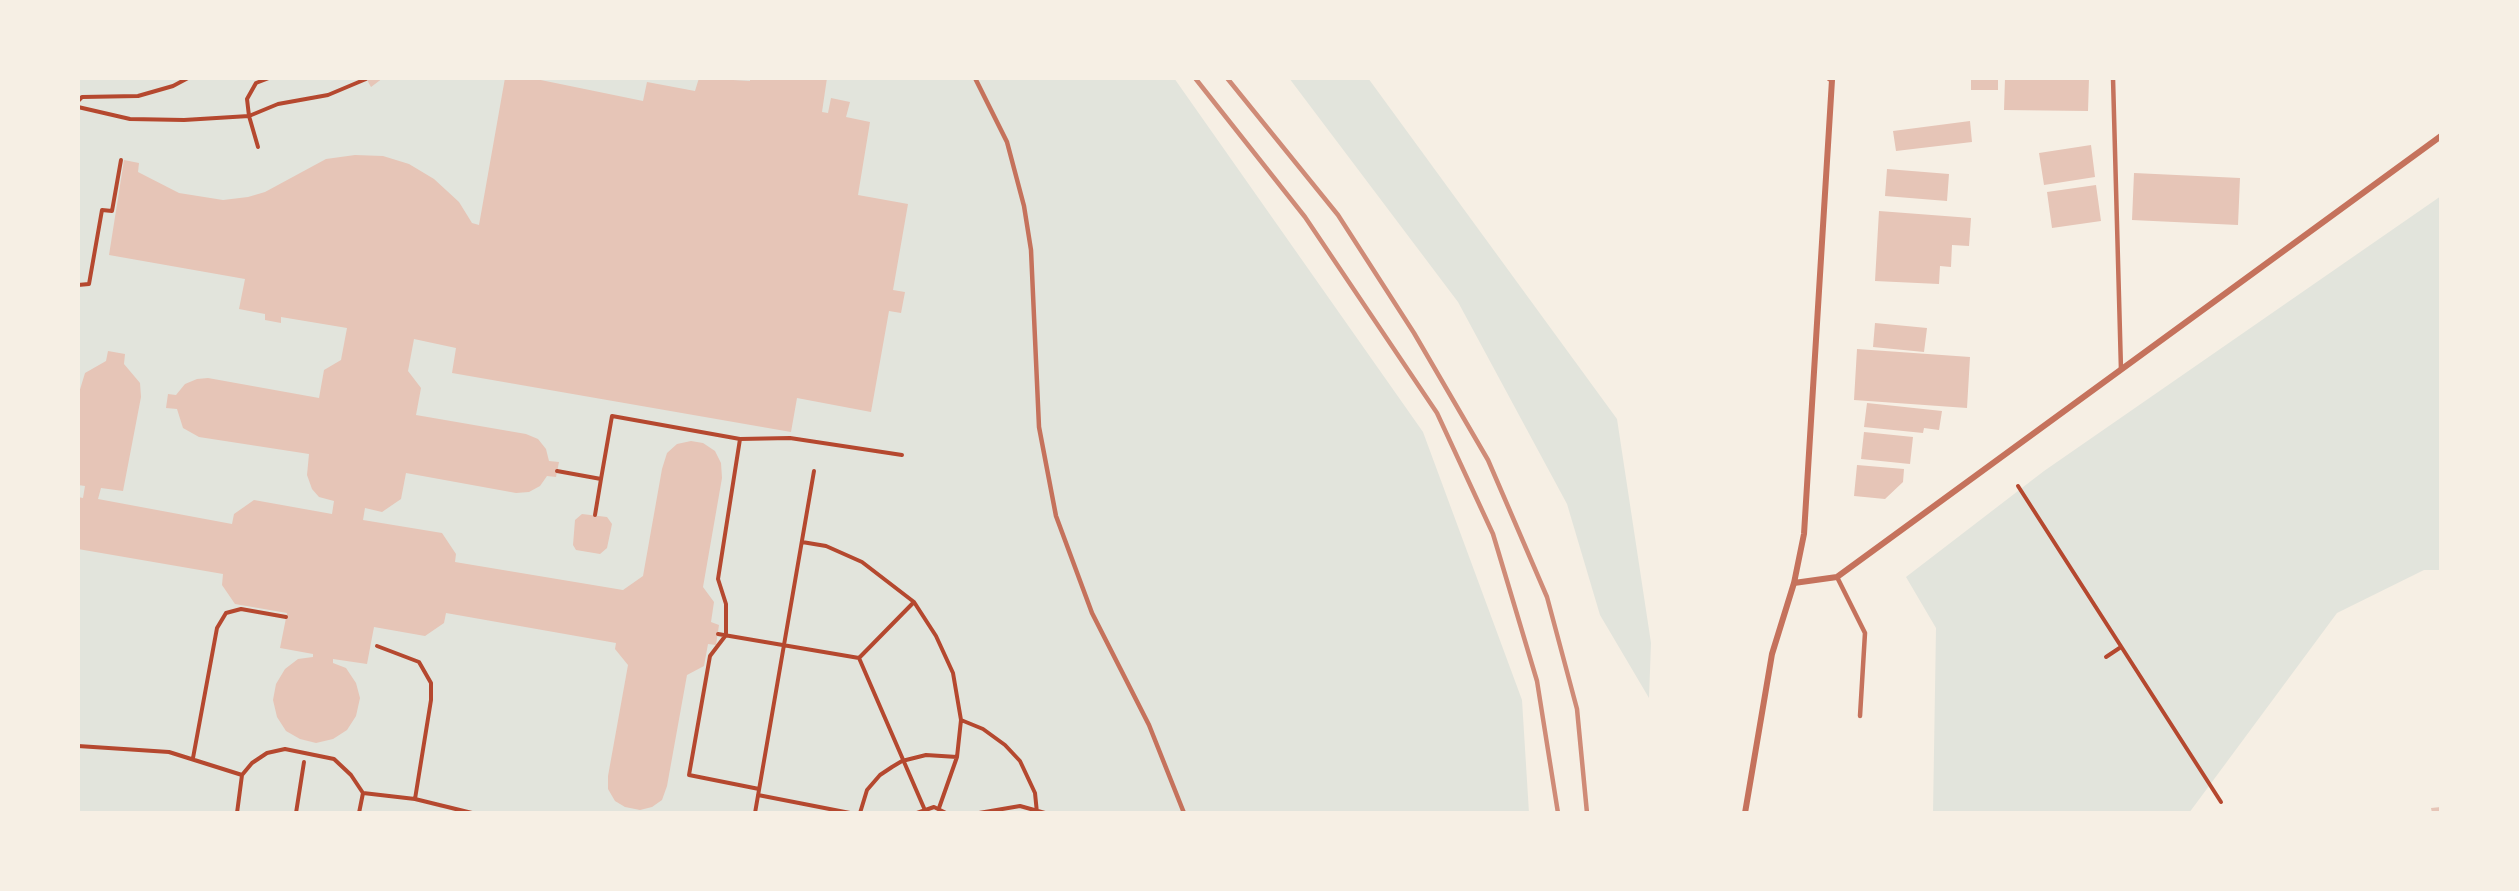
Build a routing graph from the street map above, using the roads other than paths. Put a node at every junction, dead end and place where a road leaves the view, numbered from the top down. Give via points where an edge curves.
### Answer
1 (975, 78) edge
2 (1831, 78) edge
3 (2113, 78) edge
4 (2441, 136) edge
5 (2121, 370) junction
6 (1837, 577) junction
7 (1794, 583) junction
8 (1860, 716) dead end
9 (1184, 813) edge
10 (1745, 813) edge

1 - 9 lane via 1006,142 1024,206 1031,250 1039,427 1056,516 1092,613 1149,725
2 - 7 street via 1804,534
3 - 5 lane
4 - 5 street
5 - 6 street
6 - 7 street
6 - 8 lane via 1865,633
7 - 10 street via 1772,654

